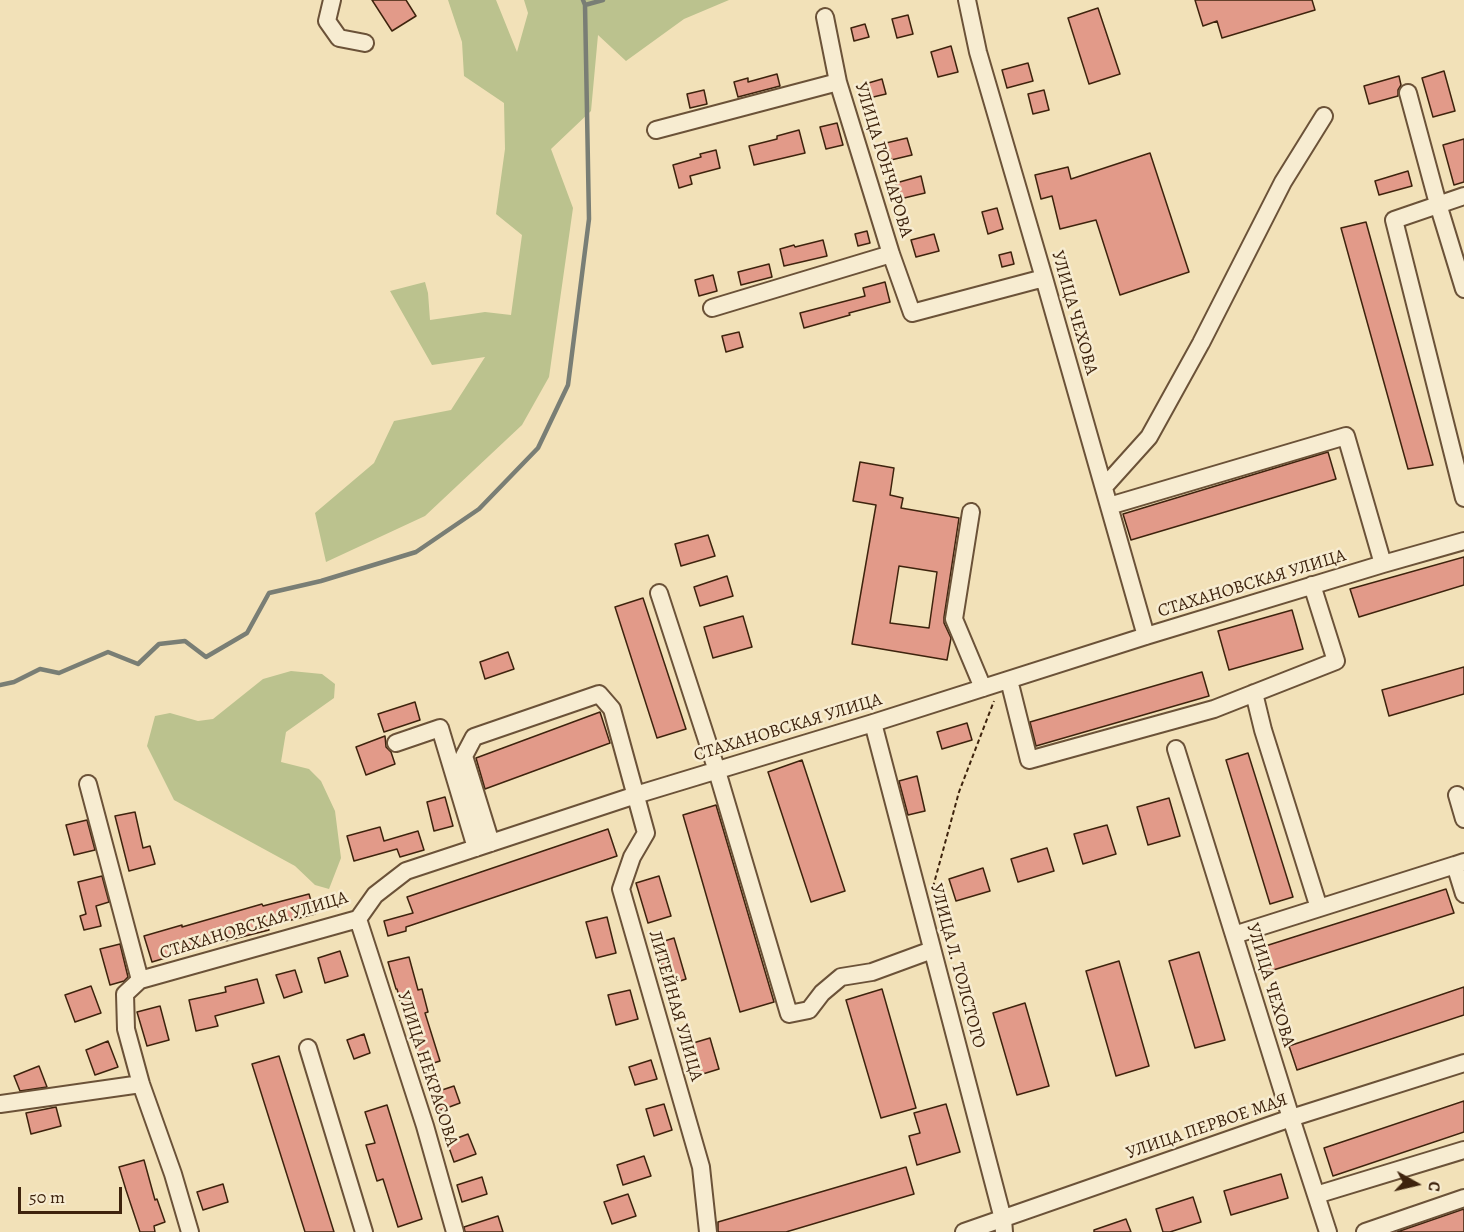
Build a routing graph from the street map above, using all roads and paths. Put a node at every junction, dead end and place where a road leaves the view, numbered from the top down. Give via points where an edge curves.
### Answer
1 (332, 0) edge
2 (967, 0) edge
3 (825, 17) dead end
4 (365, 43) dead end
5 (838, 82) junction
6 (1408, 93) dead end
7 (1324, 116) dead end
8 (656, 130) dead end
9 (1464, 196) edge
10 (1438, 204) junction
11 (891, 254) junction
12 (1044, 278) junction
13 (1464, 289) edge
14 (712, 309) dead end
15 (1104, 487) junction
16 (1464, 498) edge
17 (1108, 506) junction
18 (971, 512) dead end
19 (1464, 541) edge
20 (1383, 564) junction
21 (1312, 585) junction
22 (660, 593) dead end
23 (1146, 636) junction
24 (1009, 680) junction
25 (989, 693) junction
26 (1254, 693) junction
27 (873, 723) junction
28 (396, 743) dead end
29 (1176, 749) dead end
30 (717, 771) junction
31 (88, 784) dead end
32 (636, 795) junction
33 (1457, 795) dead end
34 (1464, 819) edge
35 (484, 845) junction
36 (1459, 864) edge
37 (932, 891) dead end
38 (1464, 894) edge
39 (1319, 908) junction
40 (358, 919) junction
41 (1234, 935) junction
42 (932, 951) junction
43 (140, 980) junction
44 (308, 1048) dead end
45 (1464, 1063) edge
46 (141, 1084) junction
47 (0, 1104) edge
48 (1291, 1118) junction
49 (1464, 1150) edge
50 (1316, 1195) junction
51 (1464, 1198) edge
52 (1003, 1226) edge
53 (190, 1232) edge
54 (363, 1232) edge
55 (455, 1232) edge
56 (708, 1232) edge
57 (964, 1232) edge
58 (1328, 1232) edge
59 (1365, 1232) edge

1 - 4 street via 327,21 339,38
2 - 12 street, УЛИЦА ЧЕХОВА via 978,52
3 - 5 street, УЛИЦА ГОНЧАРОВА
5 - 8 street
5 - 11 street, УЛИЦА ГОНЧАРОВА
6 - 10 street
7 - 15 street via 1282,182 1149,437
9 - 10 street
10 - 13 street
10 - 16 street via 1394,220
11 - 12 street, УЛИЦА ГОНЧАРОВА via 912,313
11 - 14 street
12 - 15 street, УЛИЦА ЧЕХОВА
15 - 17 street, УЛИЦА ЧЕХОВА
17 - 20 street via 1346,436
17 - 23 street, УЛИЦА ЧЕХОВА
18 - 25 street via 954,619
19 - 20 street, СТАХАНОВСКАЯ УЛИЦА
20 - 21 street, СТАХАНОВСКАЯ УЛИЦА
21 - 23 street, СТАХАНОВСКАЯ УЛИЦА
21 - 26 street via 1336,661
22 - 30 street
23 - 24 street, СТАХАНОВСКАЯ УЛИЦА
24 - 25 street, СТАХАНОВСКАЯ УЛИЦА
24 - 26 street via 1029,760 1214,709
25 - 27 street, СТАХАНОВСКАЯ УЛИЦА
25 - 37 path
26 - 39 street
27 - 30 street, СТАХАНОВСКАЯ УЛИЦА
27 - 42 street, УЛИЦА Л. ТОЛСТОГО
28 - 35 street via 440,728
29 - 41 street, УЛИЦА ЧЕХОВА
30 - 32 street, СТАХАНОВСКАЯ УЛИЦА
30 - 42 street via 789,1014 809,1010 841,977 872,972
31 - 43 street
32 - 35 street, СТАХАНОВСКАЯ УЛИЦА
32 - 35 street, ЛИТЕЙНАЯ УЛИЦА via 612,710 599,694 589,697 474,737 464,756
32 - 56 street, ЛИТЕЙНАЯ УЛИЦА via 646,833 632,857 621,889 701,1167
33 - 34 street
35 - 40 street, СТАХАНОВСКАЯ УЛИЦА via 406,871 375,895
36 - 38 street
36 - 39 street
39 - 41 street
40 - 43 street, СТАХАНОВСКАЯ УЛИЦА
40 - 55 street, УЛИЦА НЕКРАСОВА
41 - 48 street, УЛИЦА ЧЕХОВА
42 - 52 street, УЛИЦА Л. ТОЛСТОГО
43 - 46 street via 125,994 126,1029
44 - 54 street
45 - 48 street, УЛИЦА ПЕРВОЕ МАЯ
46 - 47 street
46 - 53 street
48 - 50 street, УЛИЦА ЧЕХОВА
48 - 52 street, УЛИЦА ПЕРВОЕ МАЯ
49 - 50 street
50 - 58 street, УЛИЦА ЧЕХОВА
51 - 59 street
52 - 57 street, УЛИЦА ПЕРВОЕ МАЯ

